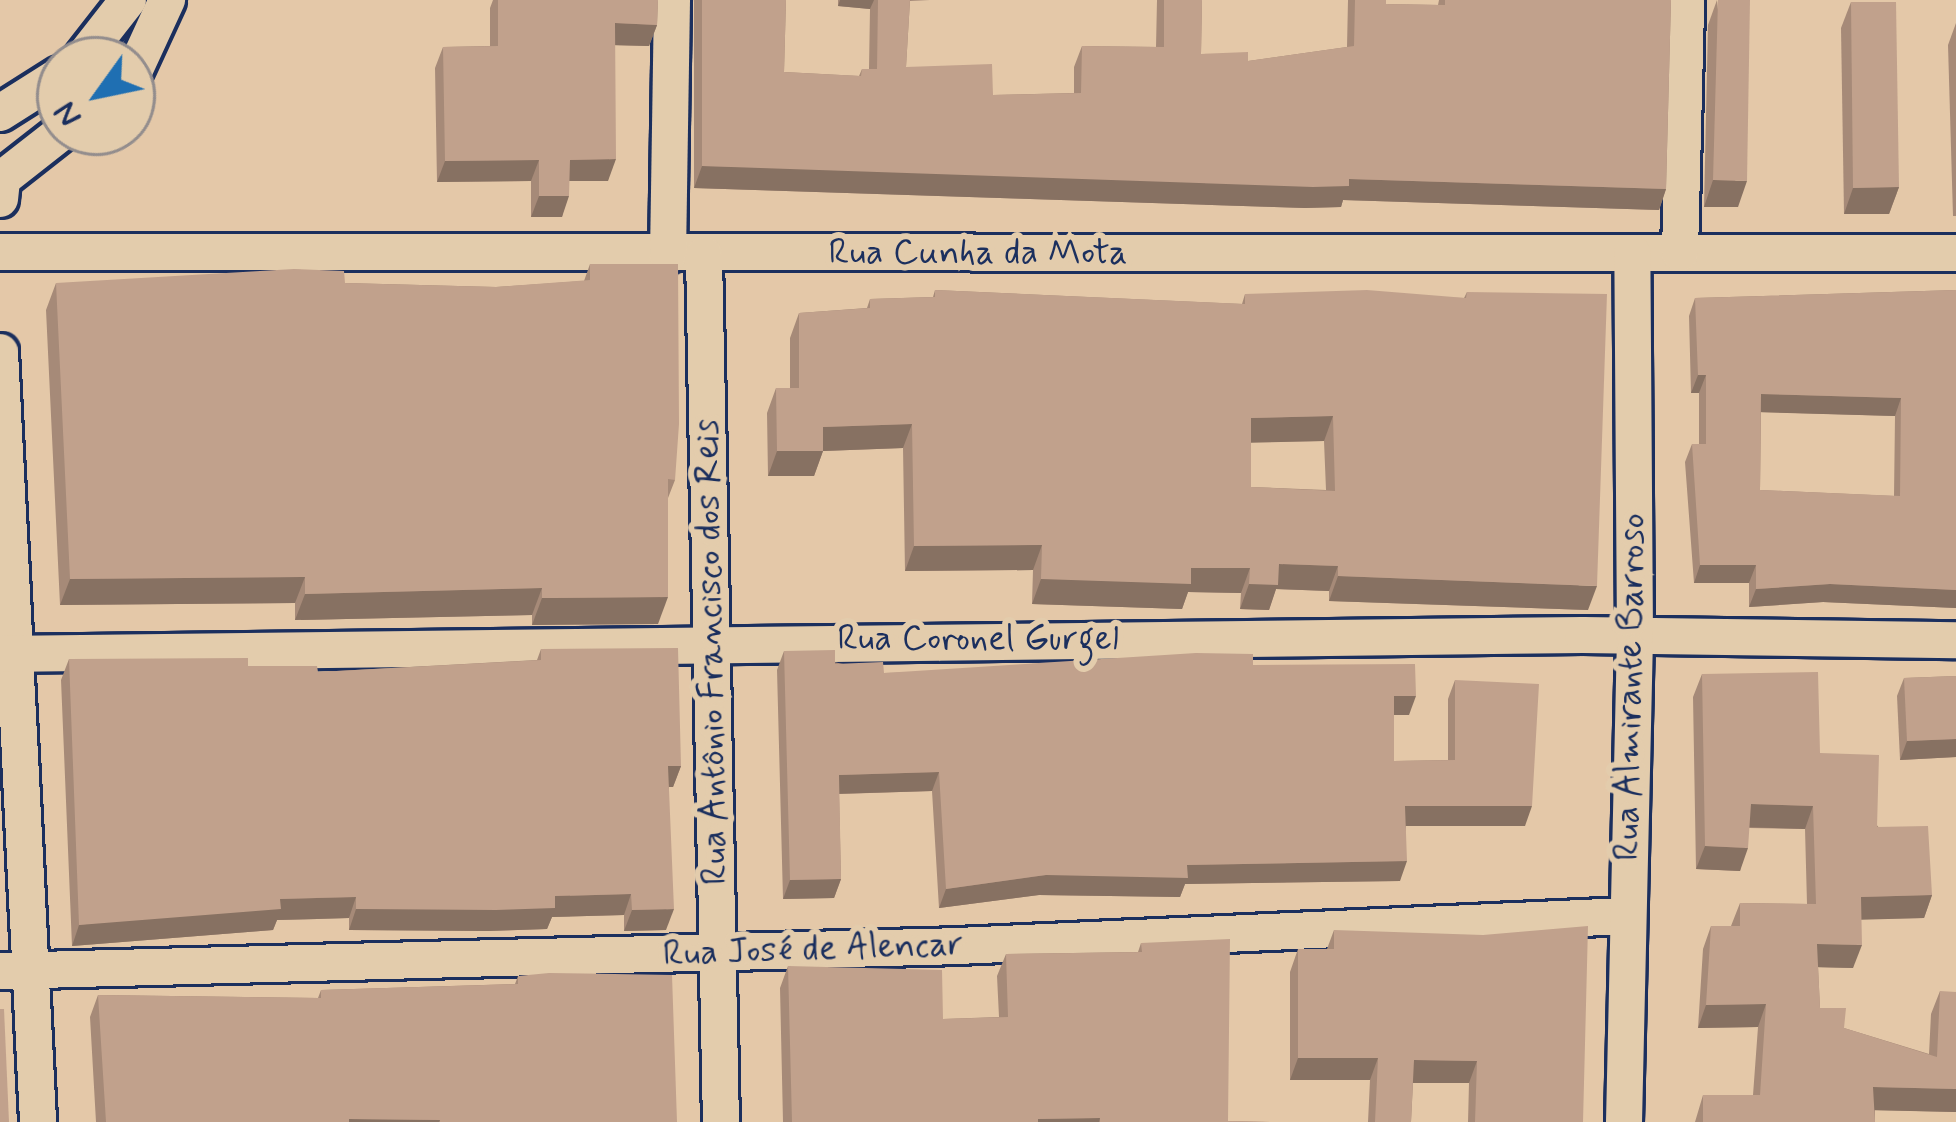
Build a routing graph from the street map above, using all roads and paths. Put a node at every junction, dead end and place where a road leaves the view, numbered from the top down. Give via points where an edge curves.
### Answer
1 (128, 0) edge
2 (167, 0) edge
3 (672, 0) edge
4 (1687, 0) edge
5 (100, 36) edge
6 (150, 36) edge
7 (36, 90) edge
8 (0, 113) edge
9 (36, 152) edge
10 (0, 199) edge
11 (0, 252) edge
12 (1632, 253) junction
13 (1679, 253) junction
14 (1956, 253) edge
15 (686, 255) junction
16 (0, 352) edge
17 (1635, 636) junction
18 (1956, 640) edge
19 (712, 642) junction
20 (8, 654) edge
21 (1626, 916) junction
22 (718, 954) junction
23 (15, 970) edge
24 (38, 1122) edge
25 (722, 1122) edge
26 (1624, 1122) edge

1 - 5 street
2 - 6 street
3 - 15 street, Rua Antônio Francisco dos Reis
4 - 13 street
7 - 8 street
9 - 10 street via 2,179
11 - 15 street, Rua Cunha da Mota
12 - 13 street, Rua Cunha da Mota
12 - 15 street, Rua Cunha da Mota
12 - 17 street, Rua Almirante Barroso
13 - 14 street, Rua Cunha da Mota
15 - 19 street, Rua Antônio Francisco dos Reis
16 - 20 street
17 - 18 street, Rua Coronel Gurgel
17 - 19 street, Rua Coronel Gurgel
17 - 21 street, Rua Almirante Barroso
19 - 20 street, Rua Coronel Gurgel
19 - 22 street, Rua Antônio Francisco dos Reis
20 - 23 street
21 - 22 street, Rua José de Alencar
21 - 26 street, Rua Almirante Barroso
22 - 23 street, Rua José de Alencar
22 - 25 street, Rua Antônio Francisco dos Reis
23 - 24 street

